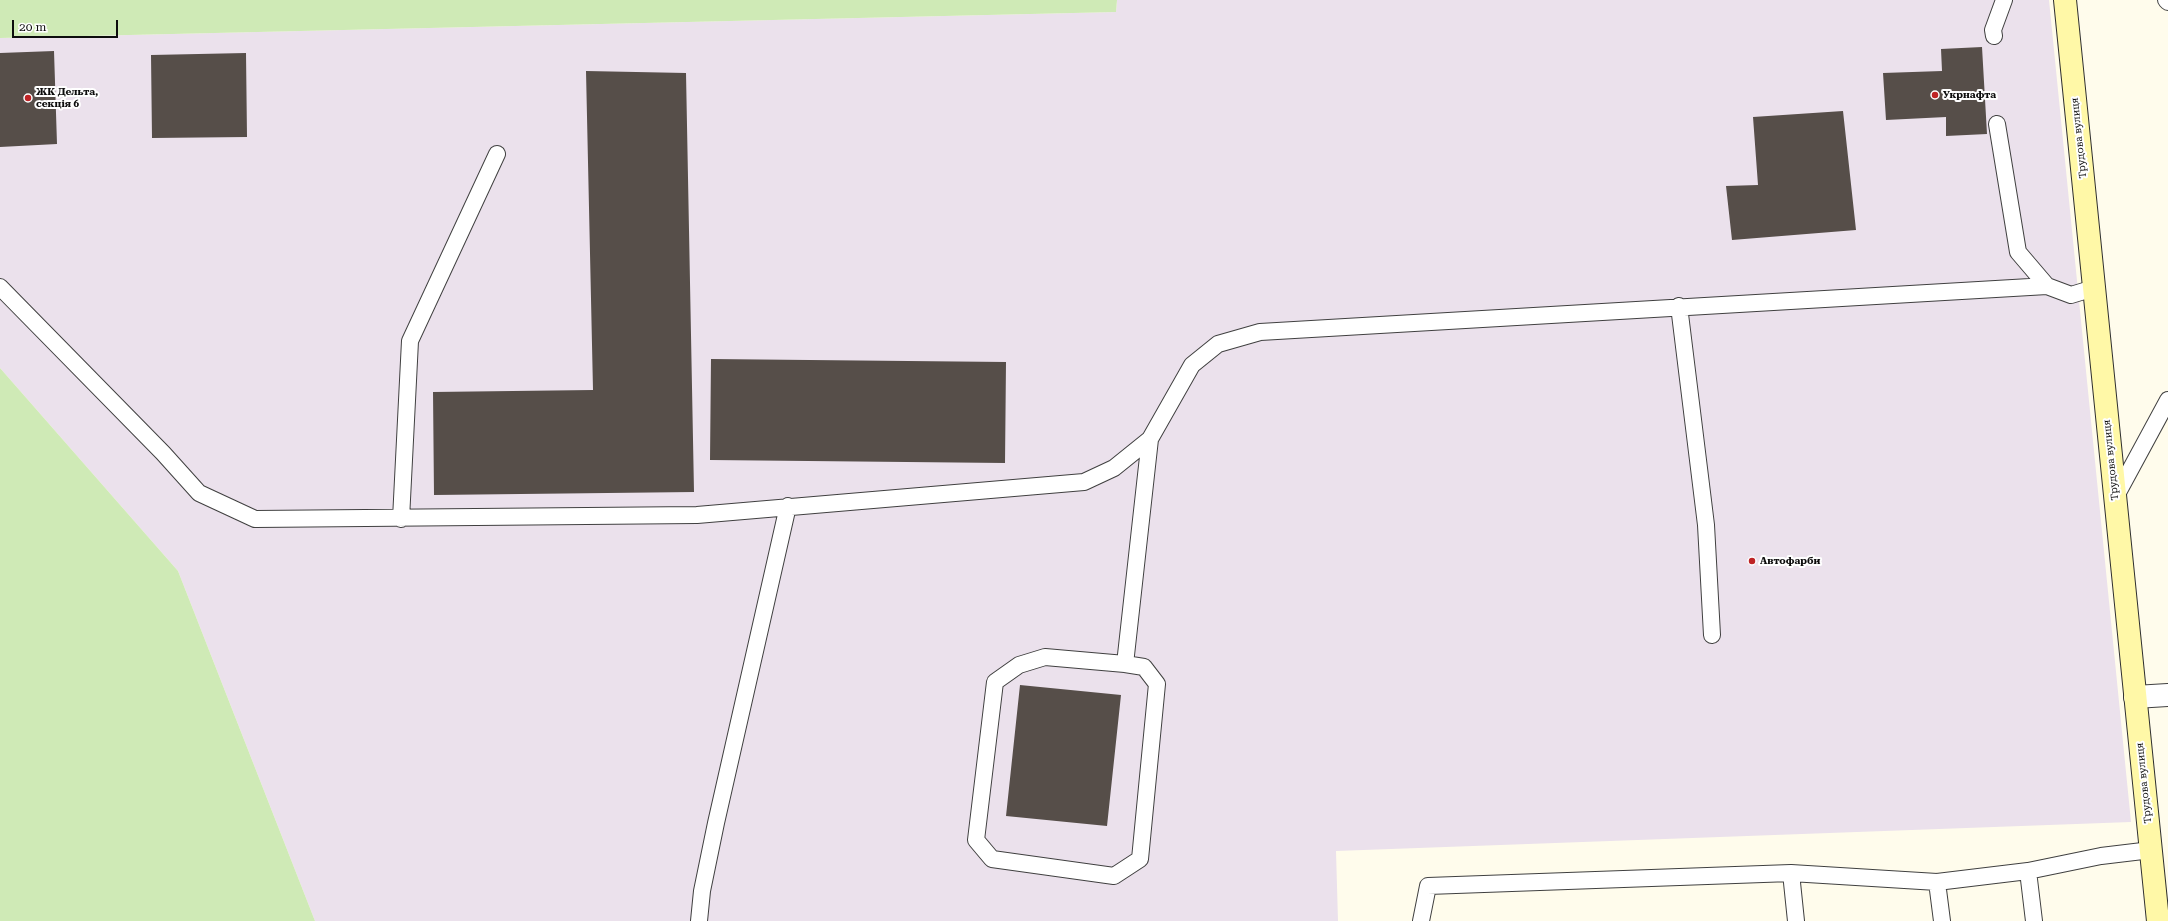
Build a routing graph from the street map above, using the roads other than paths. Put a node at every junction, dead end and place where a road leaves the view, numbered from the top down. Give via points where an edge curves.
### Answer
1 (2004, 0) edge
2 (2065, 0) edge
3 (1994, 36) dead end
4 (1997, 124) dead end
5 (497, 154) dead end
6 (2048, 286) junction
7 (0, 287) edge
8 (2094, 288) junction
9 (1679, 306) junction
10 (2168, 400) edge
11 (1150, 439) junction
12 (2115, 498) junction
13 (788, 506) junction
14 (401, 519) junction
15 (1712, 635) dead end
16 (1125, 664) junction
17 (2168, 695) edge
18 (2135, 697) junction
19 (2151, 850) junction
20 (2028, 871) junction
21 (1791, 873) junction
22 (1937, 882) junction
23 (699, 921) edge
24 (1421, 921) edge
25 (1796, 921) edge
26 (1942, 921) edge
27 (2034, 921) edge
28 (2158, 921) edge

1 - 3 lane via 1993,30
2 - 8 main road, Трудова вулиця
4 - 6 lane via 2018,252
5 - 14 lane via 410,341
6 - 8 lane via 2071,295
6 - 9 lane
7 - 14 lane via 199,493 255,519
8 - 12 main road, Трудова вулиця
9 - 11 lane via 1260,332 1218,344 1192,365
9 - 15 lane via 1706,525
10 - 12 lane
11 - 13 lane via 1114,468 1084,482
11 - 16 lane
12 - 18 main road, Трудова вулиця
13 - 14 lane via 696,515
13 - 23 lane via 716,823 702,891
16 - 16 lane via 1144,667 1158,684 1140,859 1114,876 992,859 976,840 995,682 1019,665 1045,657
17 - 18 street
18 - 19 main road, Трудова вулиця
19 - 20 lane via 2101,856
19 - 28 main road, Трудова вулиця
20 - 22 lane
20 - 27 lane
21 - 22 lane
21 - 24 lane via 1428,886
21 - 25 lane
22 - 26 lane

